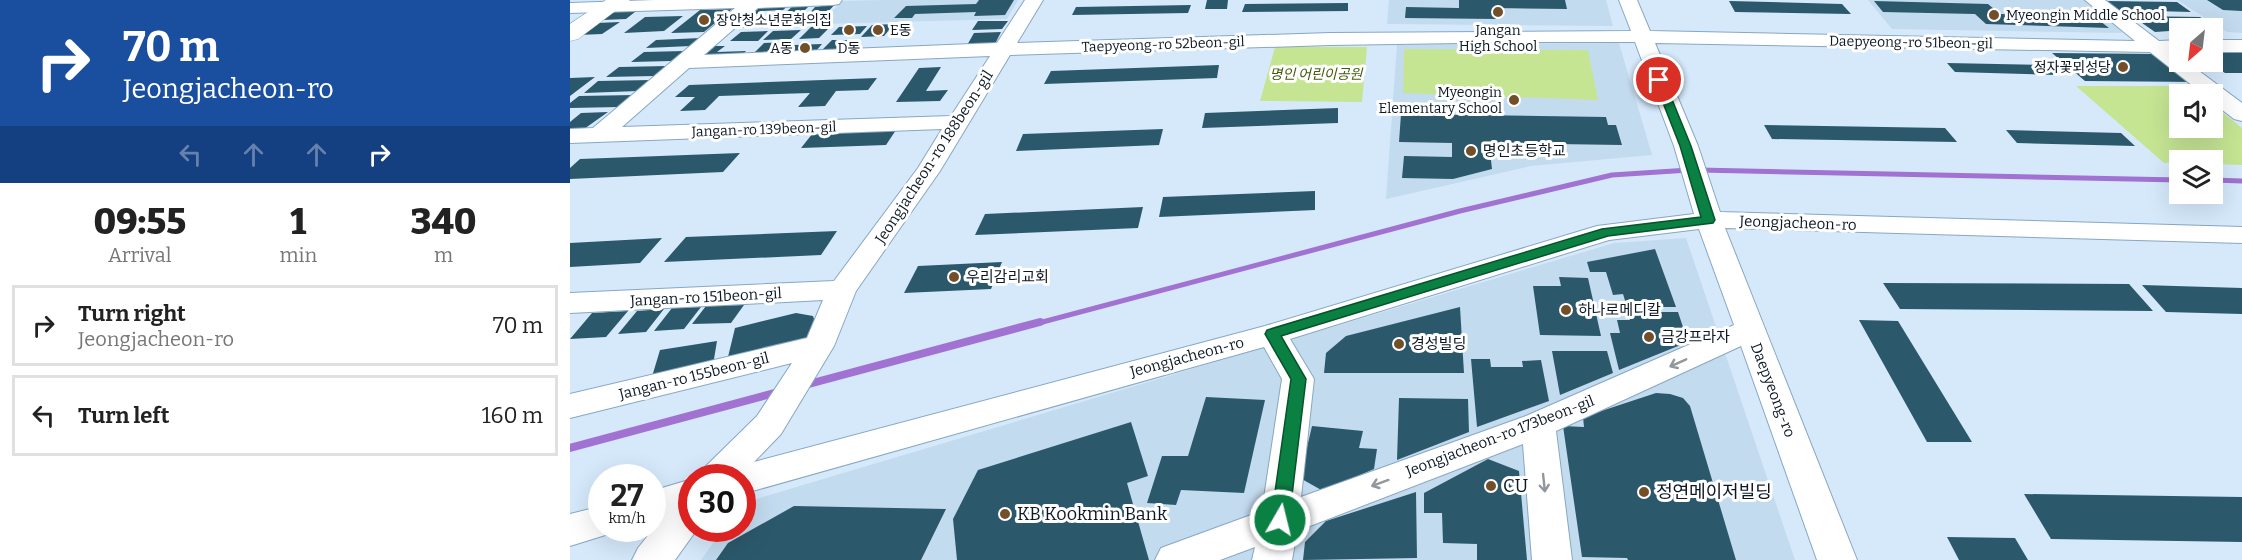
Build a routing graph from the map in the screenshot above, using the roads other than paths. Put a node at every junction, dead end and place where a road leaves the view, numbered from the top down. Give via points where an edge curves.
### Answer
1 (833, 0) edge
2 (1034, 0) edge
3 (1628, 0) edge
4 (2094, 0) edge
5 (755, 1) edge
6 (570, 8) edge
7 (608, 8) edge
8 (570, 18) edge
9 (570, 34) edge
10 (1642, 37) junction
11 (2152, 45) junction
12 (2169, 46) edge
13 (2223, 46) edge
14 (2242, 46) edge
15 (1004, 49) junction
16 (685, 62) junction
17 (2242, 114) edge
18 (959, 122) junction
19 (599, 135) junction
20 (570, 136) edge
21 (1709, 220) junction
22 (2242, 236) edge
23 (842, 290) junction
24 (570, 303) edge
25 (1750, 330) junction
26 (1272, 334) junction
27 (819, 346) junction
28 (570, 406) edge
29 (1538, 425) junction
30 (731, 464) edge
31 (756, 476) edge
32 (1280, 520) junction
33 (588, 525) edge
34 (678, 526) edge
35 (570, 530) edge
36 (652, 560) edge
37 (1175, 560) edge
38 (1272, 560) edge
39 (1552, 560) edge
40 (1837, 560) edge

1 - 5 street
2 - 15 street, Jeongjacheon-ro 188beon-gil
3 - 10 street
4 - 11 street
5 - 7 street
5 - 16 street
6 - 7 street
7 - 8 street
7 - 9 main road
10 - 11 street, Daepyeong-ro 51beon-gil
10 - 15 street, Taepyeong-ro 52beon-gil via 1330,39
10 - 21 street, Daepyeong-ro via 1686,146
11 - 12 street, Daepyeong-ro 51beon-gil
11 - 17 street
13 - 14 street
15 - 16 street, Taepyeong-ro 52beon-gil
15 - 18 street, Jeongjacheon-ro 188beon-gil
16 - 19 street
18 - 19 street, Jangan-ro 139beon-gil
18 - 23 street, Jeongjacheon-ro 188beon-gil
19 - 20 street, Jangan-ro 139beon-gil
21 - 22 street, Jeongjacheon-ro
21 - 25 street, Daepyeong-ro
21 - 26 street, Jeongjacheon-ro via 1606,232
23 - 24 street, Jangan-ro 151beon-gil
23 - 27 street, Jeongjacheon-ro 188beon-gil
25 -> 29 street, Jeongjacheon-ro 173beon-gil
25 - 40 street, Daepyeong-ro
26 - 31 street, Jeongjacheon-ro
26 - 32 street via 1298,379
27 - 28 street, Jangan-ro 155beon-gil
27 - 30 street, Jeongjacheon-ro 188beon-gil via 769,425
29 -> 32 street, Jeongjacheon-ro 173beon-gil
29 -> 39 street
32 - 37 street, Jeongjacheon-ro 173beon-gil
32 - 38 street
33 - 35 street
34 - 36 street

